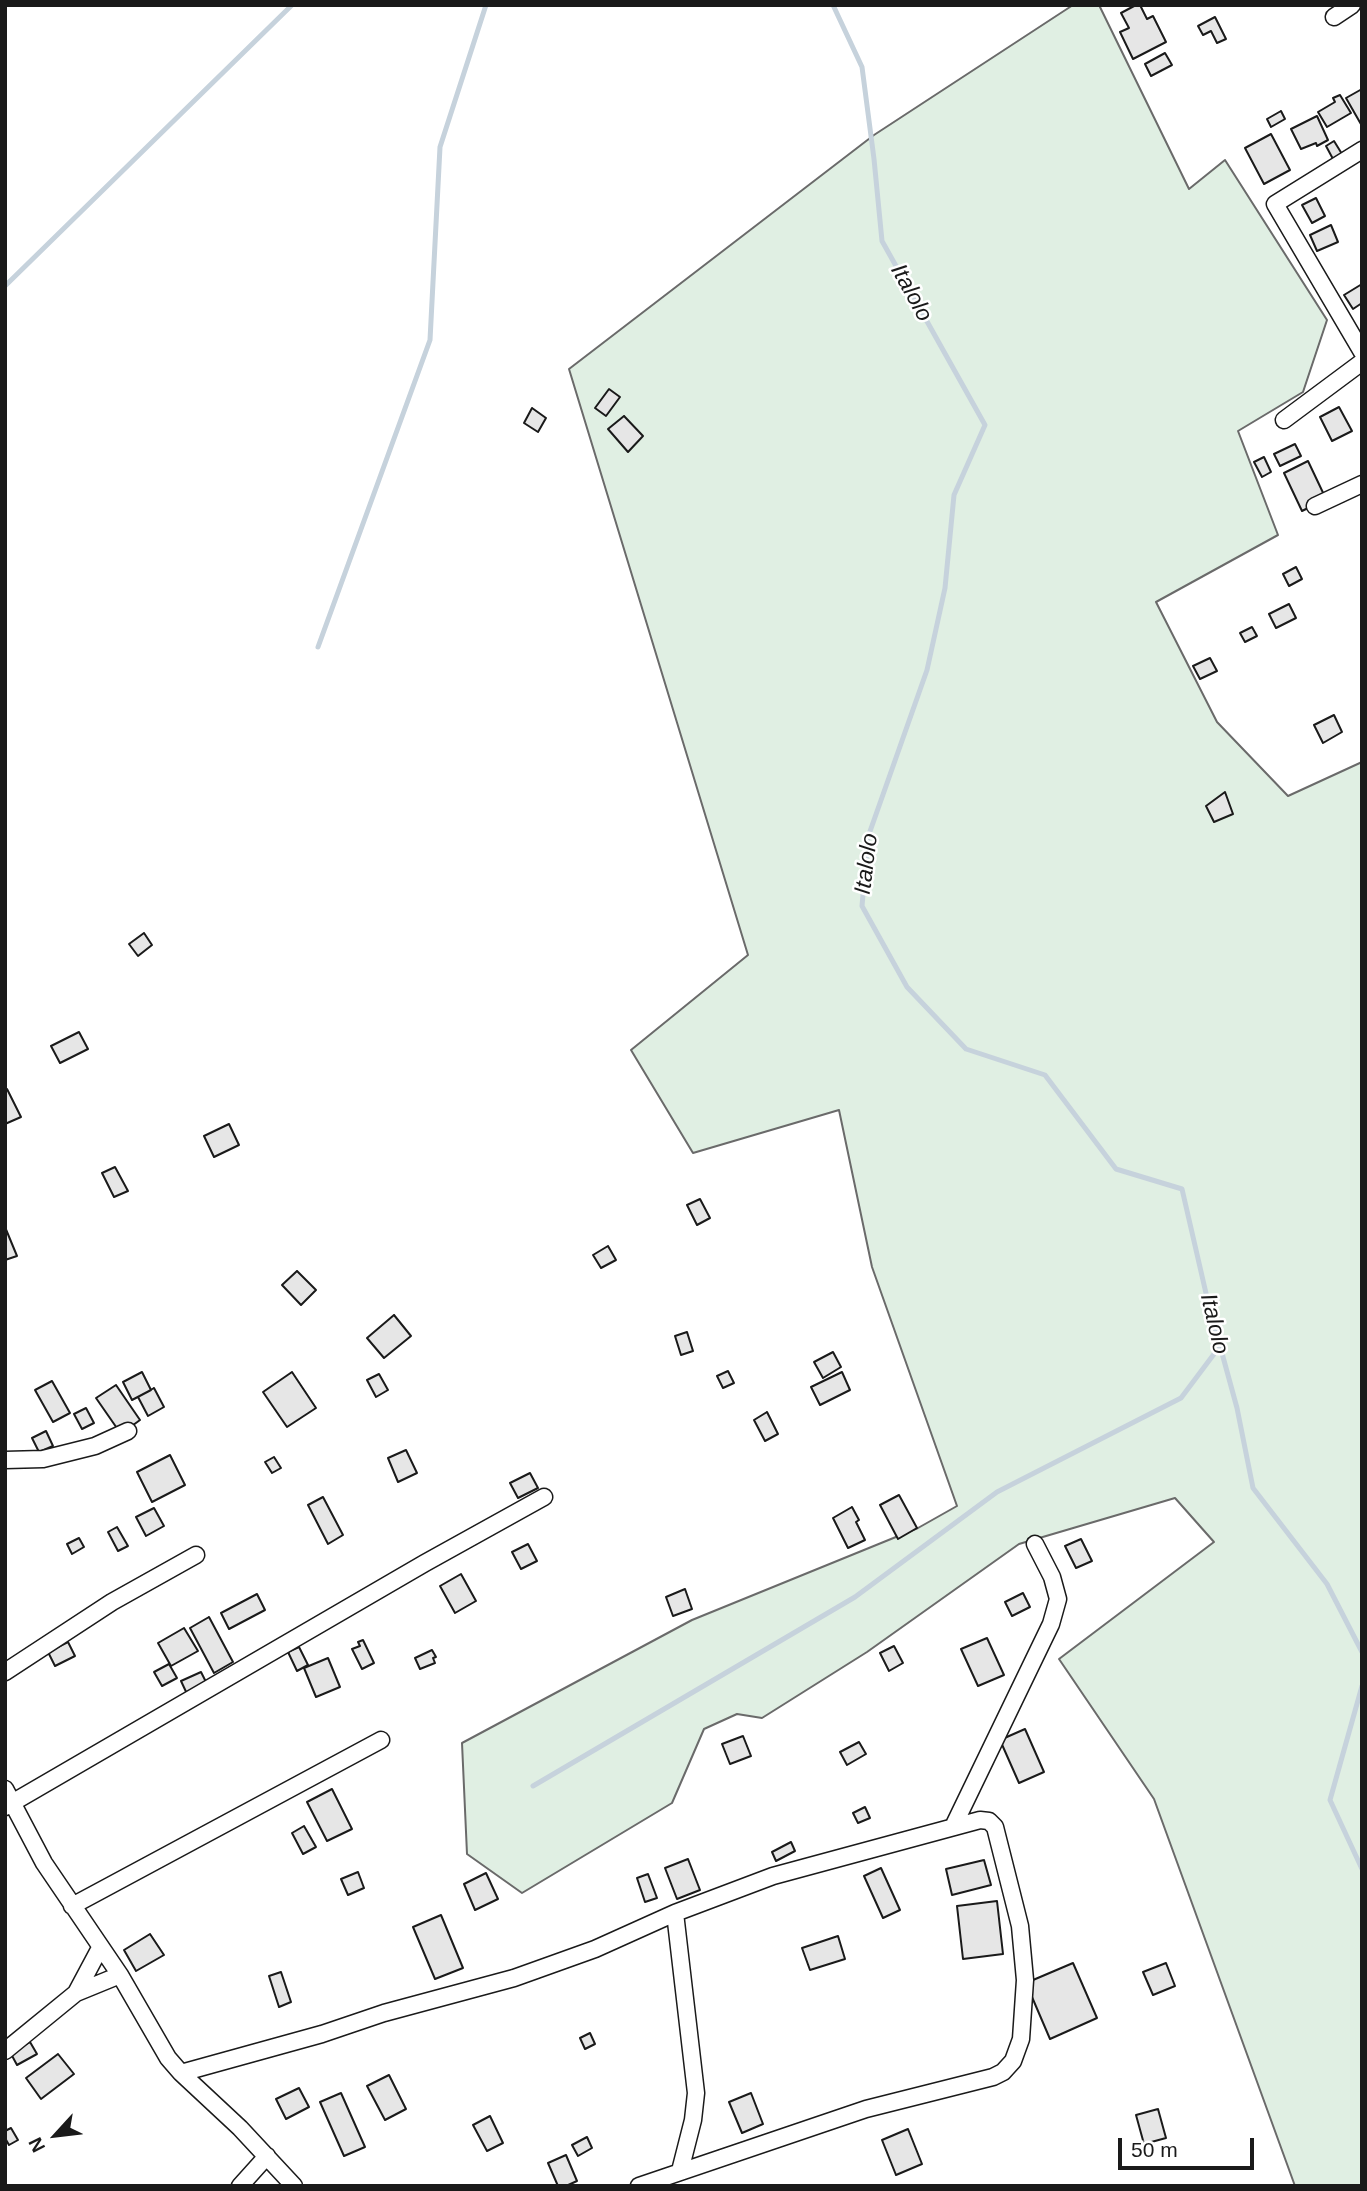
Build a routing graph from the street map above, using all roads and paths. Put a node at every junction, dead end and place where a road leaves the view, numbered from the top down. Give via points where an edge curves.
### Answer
1 (1352, 5) edge
2 (1334, 17) dead end
3 (1362, 149) edge
4 (1362, 352) edge
5 (1362, 362) edge
6 (1284, 420) dead end
7 (1362, 484) edge
8 (1315, 506) dead end
9 (128, 1432) dead end
10 (5, 1460) edge
11 (544, 1497) dead end
12 (1035, 1544) dead end
13 (196, 1555) dead end
14 (5, 1672) edge
15 (381, 1740) dead end
16 (7, 1800) edge
17 (953, 1827) junction
18 (72, 1906) junction
19 (675, 1913) junction
20 (100, 1948) junction
21 (120, 1975) junction
22 (76, 1993) junction
23 (5, 2051) edge
24 (181, 2073) junction
25 (267, 2156) junction
26 (680, 2172) junction
27 (240, 2186) edge
28 (295, 2186) edge
29 (639, 2186) edge

1 - 2 street
3 - 4 street via 1275,204
5 - 6 street
7 - 8 street
9 - 10 street via 43,1459
11 - 16 street
12 - 17 street via 1058,1599 1051,1624
13 - 14 street via 112,1602
15 - 18 street
16 - 18 street
17 - 19 street via 773,1877
17 - 26 street via 989,1821 995,1827 1007,1869 1020,1926 1025,1980 1021,2039 1013,2061 993,2077 866,2109
18 - 20 street
19 - 24 street via 513,1978
19 - 26 street via 696,2093
20 - 21 street
20 - 22 street
21 - 22 street
21 - 24 street
22 - 23 street
24 - 25 street
25 - 27 street
25 - 28 street
26 - 29 street

